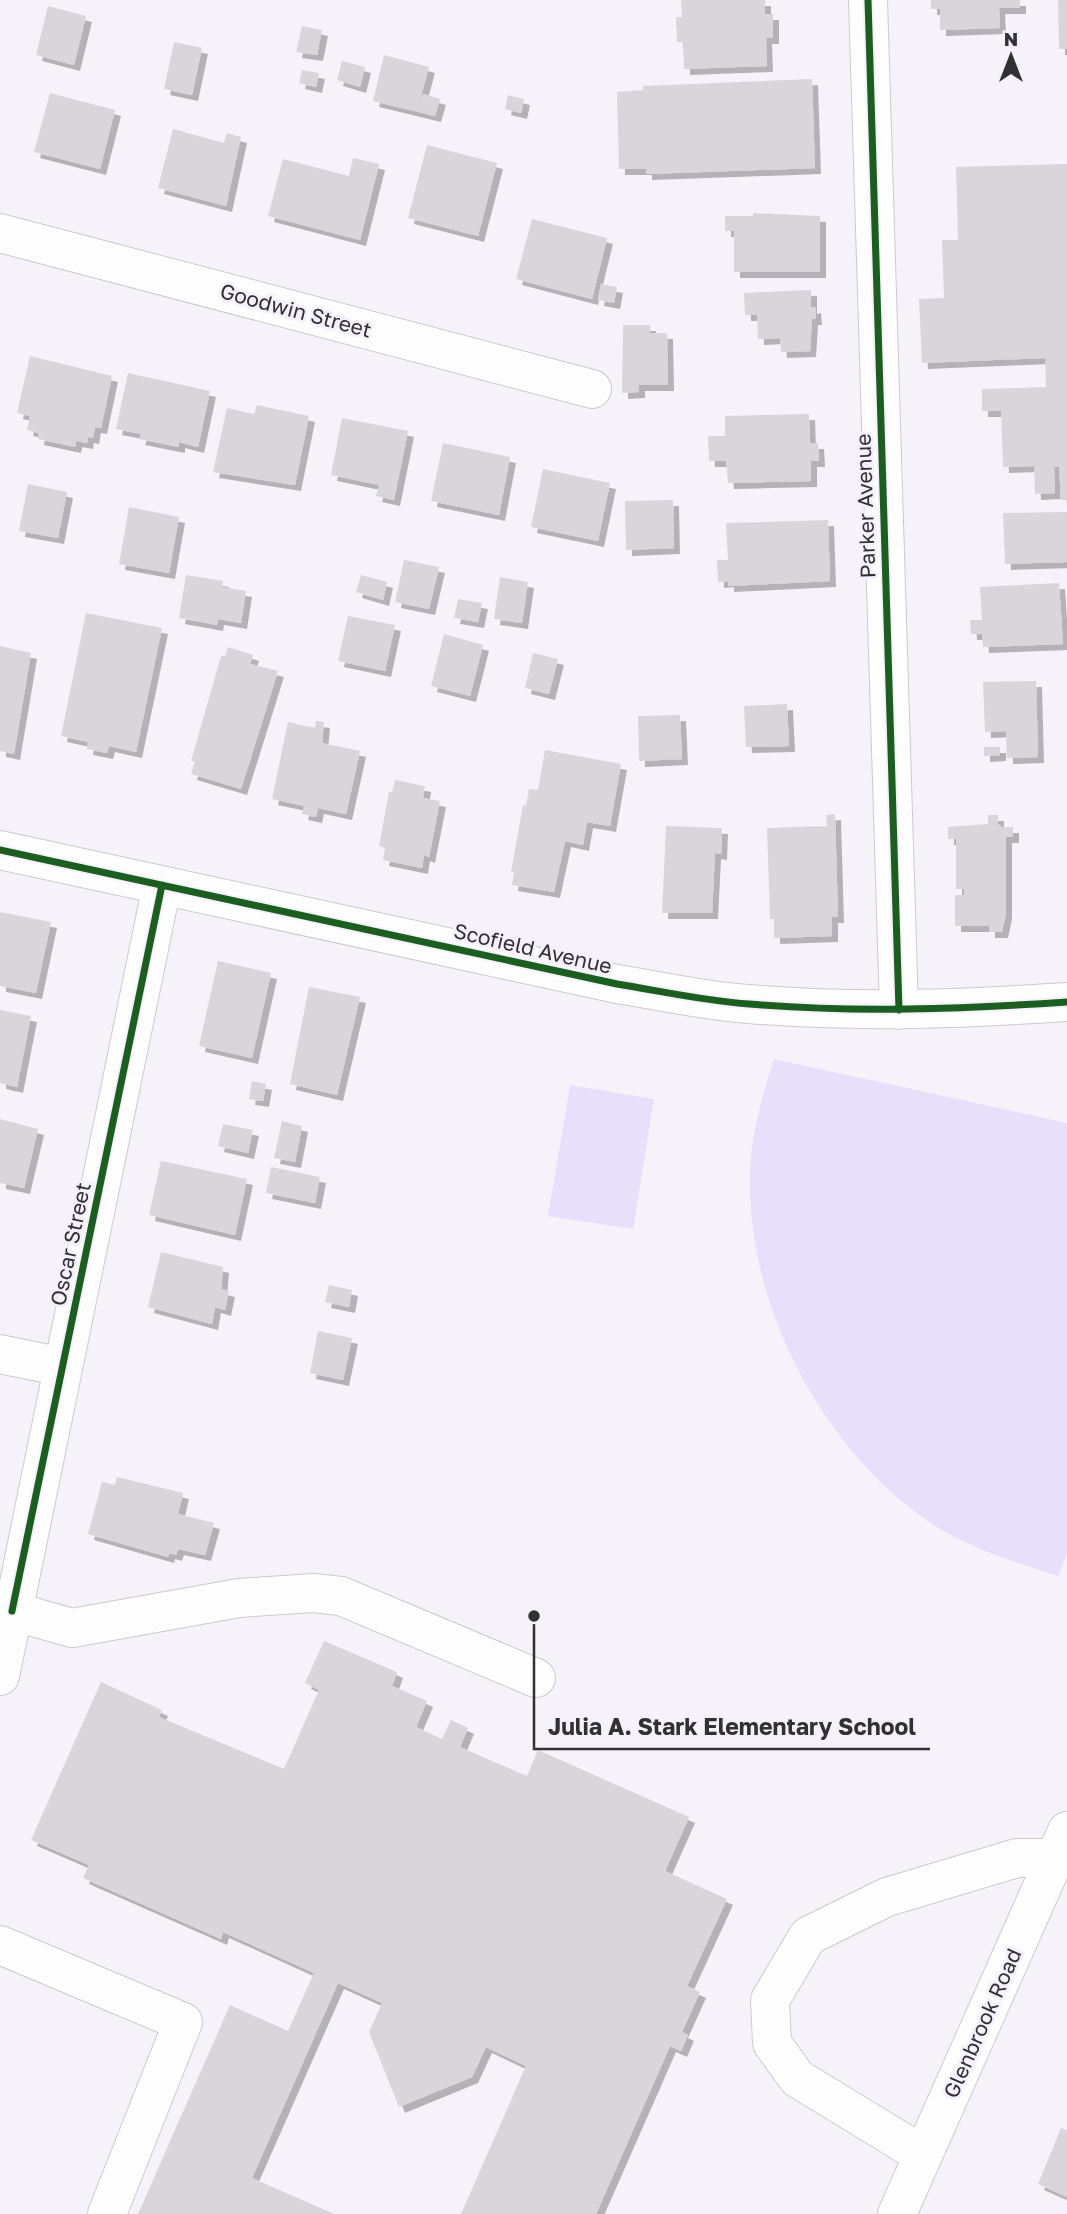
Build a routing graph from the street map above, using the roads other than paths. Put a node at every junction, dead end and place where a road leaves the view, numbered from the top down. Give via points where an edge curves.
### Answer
1 (868, 0) edge
2 (0, 233) edge
3 (592, 390) dead end
4 (0, 850) edge
5 (162, 885) junction
6 (1067, 1002) edge
7 (899, 1010) junction
8 (0, 1354) edge
9 (63, 1367) junction
10 (12, 1611) junction
11 (0, 1676) edge
12 (536, 1678) dead end
13 (1061, 1845) edge
14 (0, 1945) edge
15 (923, 2155) junction
16 (107, 2214) edge
17 (897, 2214) edge

1 - 7 street, Parker Avenue
2 - 3 street, Goodwin Street
4 - 5 street, Scofield Avenue
5 - 7 street, Scofield Avenue via 617,985 748,1004
5 - 9 street, Oscar Street
6 - 7 street, Scofield Avenue
8 - 9 street
9 - 10 street, Oscar Street
10 - 11 street, Oscar Street
10 - 12 street via 72,1628 239,1598 313,1593 341,1596
13 - 15 street, Glenbrook Road
13 - 15 street via 876,1903 808,1936 771,2000 772,2043 797,2078
14 - 16 street via 183,2022
15 - 17 street, Glenbrook Road

